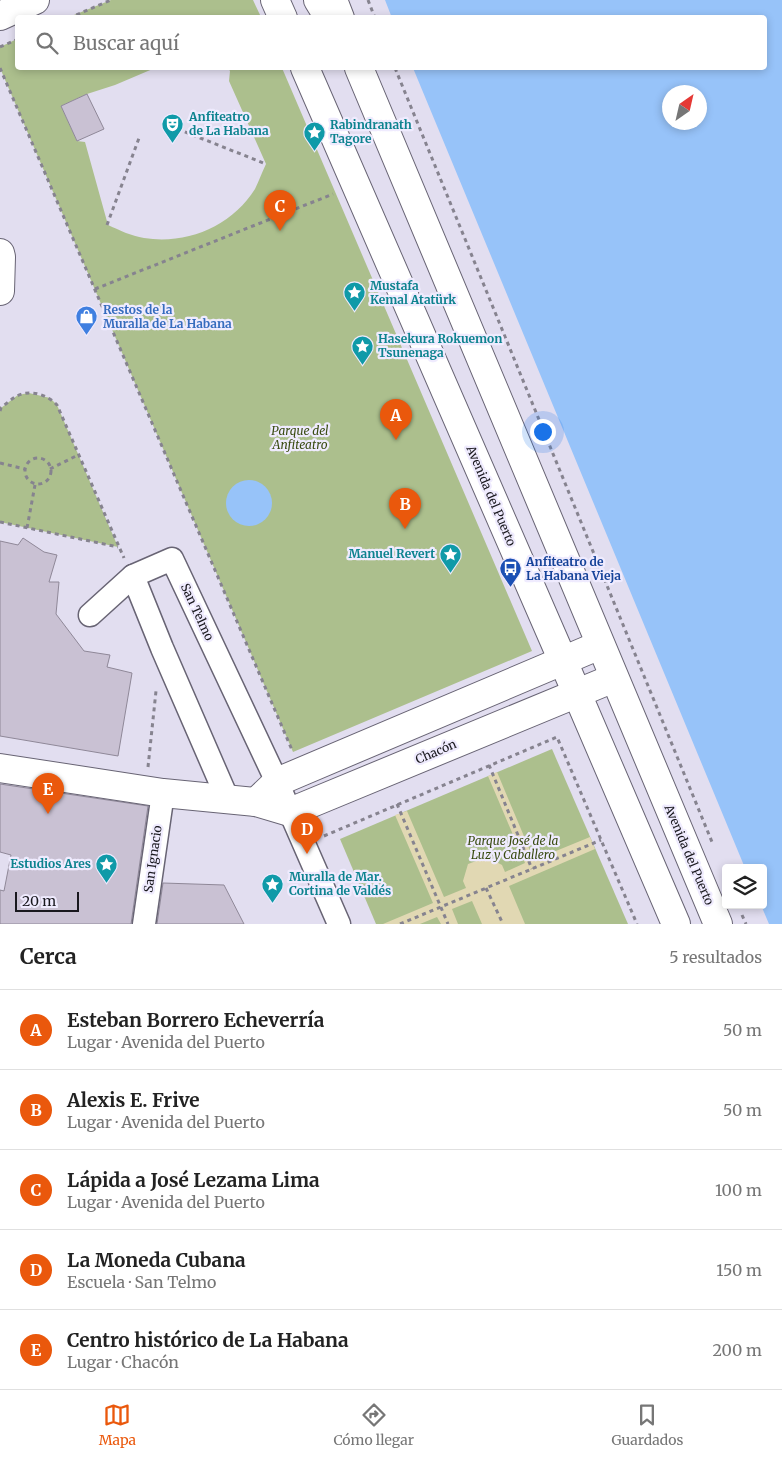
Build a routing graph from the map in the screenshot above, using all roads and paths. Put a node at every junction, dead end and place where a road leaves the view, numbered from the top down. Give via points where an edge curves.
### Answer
1 (35, 0) edge
2 (111, 0) edge
3 (275, 0) edge
4 (318, 0) edge
5 (333, 0) edge
6 (368, 0) edge
7 (76, 15) edge
8 (282, 15) edge
9 (327, 15) edge
10 (339, 15) edge
11 (374, 15) edge
12 (0, 16) edge
13 (15, 40) edge
14 (0, 47) edge
15 (0, 68) edge
16 (306, 70) edge
17 (360, 70) edge
18 (396, 70) edge
19 (170, 126) dead end
20 (139, 138) dead end
21 (266, 164) dead end
22 (357, 184) junction
23 (108, 225) dead end
24 (0, 253) edge
25 (95, 290) junction
26 (0, 291) edge
27 (78, 455) dead end
28 (0, 463) edge
29 (24, 468) junction
30 (50, 469) junction
31 (36, 485) junction
32 (0, 522) edge
33 (27, 528) junction
34 (118, 547) dead end
35 (133, 576) junction
36 (90, 615) dead end
37 (600, 645) junction
38 (564, 661) junction
39 (614, 678) junction
40 (577, 694) junction
41 (293, 752) dead end
42 (489, 766) junction
43 (0, 768) edge
44 (277, 782) junction
45 (162, 793) junction
46 (228, 800) junction
47 (256, 802) junction
48 (397, 804) junction
49 (290, 812) junction
50 (601, 840) junction
51 (327, 845) dead end
52 (715, 848) dead end
53 (532, 869) junction
54 (486, 888) junction
55 (441, 907) junction
56 (144, 924) edge
57 (339, 924) edge
58 (400, 924) edge
59 (448, 924) edge
60 (502, 924) edge
61 (637, 924) edge
62 (676, 924) edge
63 (718, 924) edge

1 - 12 main road
2 - 7 path
3 - 8 main road
4 - 9 main road
5 - 10 main road
6 - 11 path
13 - 14 path
15 - 25 path
16 - 22 main road, Avenida del Puerto
17 - 37 main road, Avenida del Puerto
18 - 52 path
19 - 21 path
20 - 23 path
22 - 25 path
22 - 38 main road, Avenida del Puerto
24 - 26 main road
25 - 41 path
27 - 30 path
28 - 29 path
29 - 30 path via 30,460 40,458 49,464
29 - 31 path via 26,479
30 - 31 path via 51,475 45,483
31 - 33 path
32 - 33 path
33 - 34 path
35 - 36 street
35 - 44 street, San Telmo via 172,558
35 - 46 street
37 - 38 main road
37 - 39 main road, Avenida del Puerto
38 - 40 main road, Avenida del Puerto
38 - 44 main road
39 - 40 main road, Chacón
39 - 63 main road, Avenida del Puerto
40 - 49 main road, Chacón
40 - 62 main road, Avenida del Puerto
42 - 48 path
42 - 50 path via 557,737
42 - 53 path
43 - 45 main road
44 - 47 main road
44 - 49 street, San Telmo
45 - 46 main road
45 - 56 street, San Ignacio
46 - 47 main road
47 - 49 main road
48 - 51 path via 324,836
48 - 55 path
49 - 57 street, San Telmo
50 - 53 path
50 - 61 path
53 - 54 path
54 - 55 path
54 - 60 path
55 - 58 path
55 - 59 path

